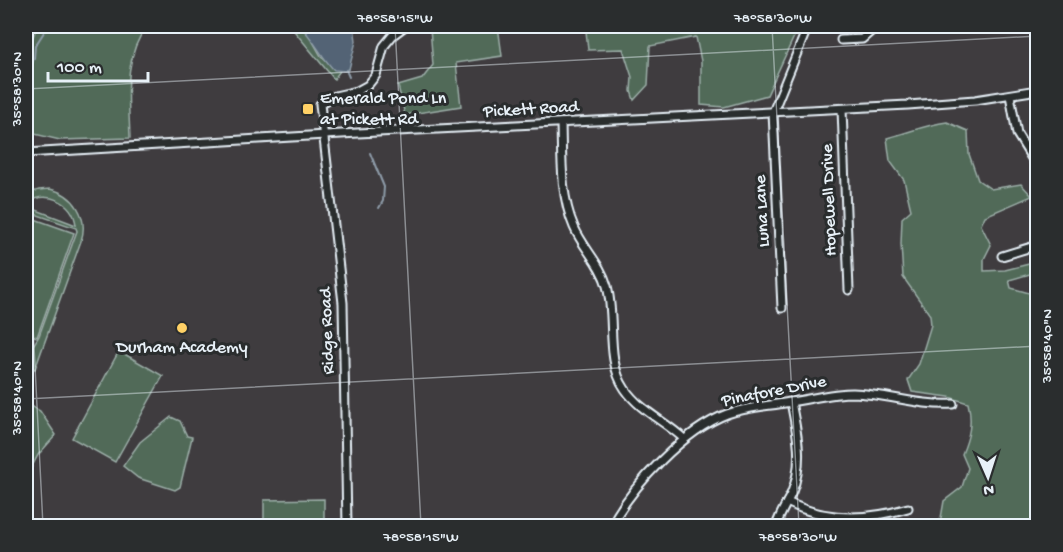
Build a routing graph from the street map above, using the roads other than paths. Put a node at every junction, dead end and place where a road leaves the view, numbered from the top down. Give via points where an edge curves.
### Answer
1 (405, 26) edge
2 (808, 26) edge
3 (877, 26) edge
4 (841, 40) dead end
5 (1038, 90) edge
6 (1010, 95) junction
7 (842, 109) junction
8 (773, 112) junction
9 (561, 123) junction
10 (323, 135) junction
11 (26, 153) edge
12 (1038, 168) edge
13 (1038, 245) edge
14 (1002, 256) dead end
15 (849, 290) dead end
16 (782, 308) dead end
17 (791, 402) junction
18 (953, 404) dead end
19 (684, 439) junction
20 (788, 502) junction
21 (908, 508) dead end
22 (347, 526) edge
23 (611, 526) edge
24 (776, 526) edge

1 - 10 street, Ridge Road via 384,46 376,75 368,85 320,104
2 - 8 street
3 - 4 street via 862,39
5 - 6 street, Pickett Road
6 - 7 street, Pickett Road
6 - 12 street via 1017,134
7 - 8 street, Pickett Road
7 - 15 street, Hopewell Drive
8 - 9 street, Pickett Road
8 - 16 street, Luna Lane
9 - 10 street, Pickett Road
9 - 19 street via 567,205 578,235 606,284 620,380 641,407
10 - 11 street, Pickett Road
10 - 22 street, Ridge Road via 343,303
13 - 14 street
17 - 18 street, Pinafore Drive via 855,393 916,403
17 - 19 street, Pinafore Drive via 735,412 713,420
17 - 20 street via 800,465
19 - 23 street, Pinafore Drive via 621,508
20 - 21 street via 841,517
20 - 24 street

